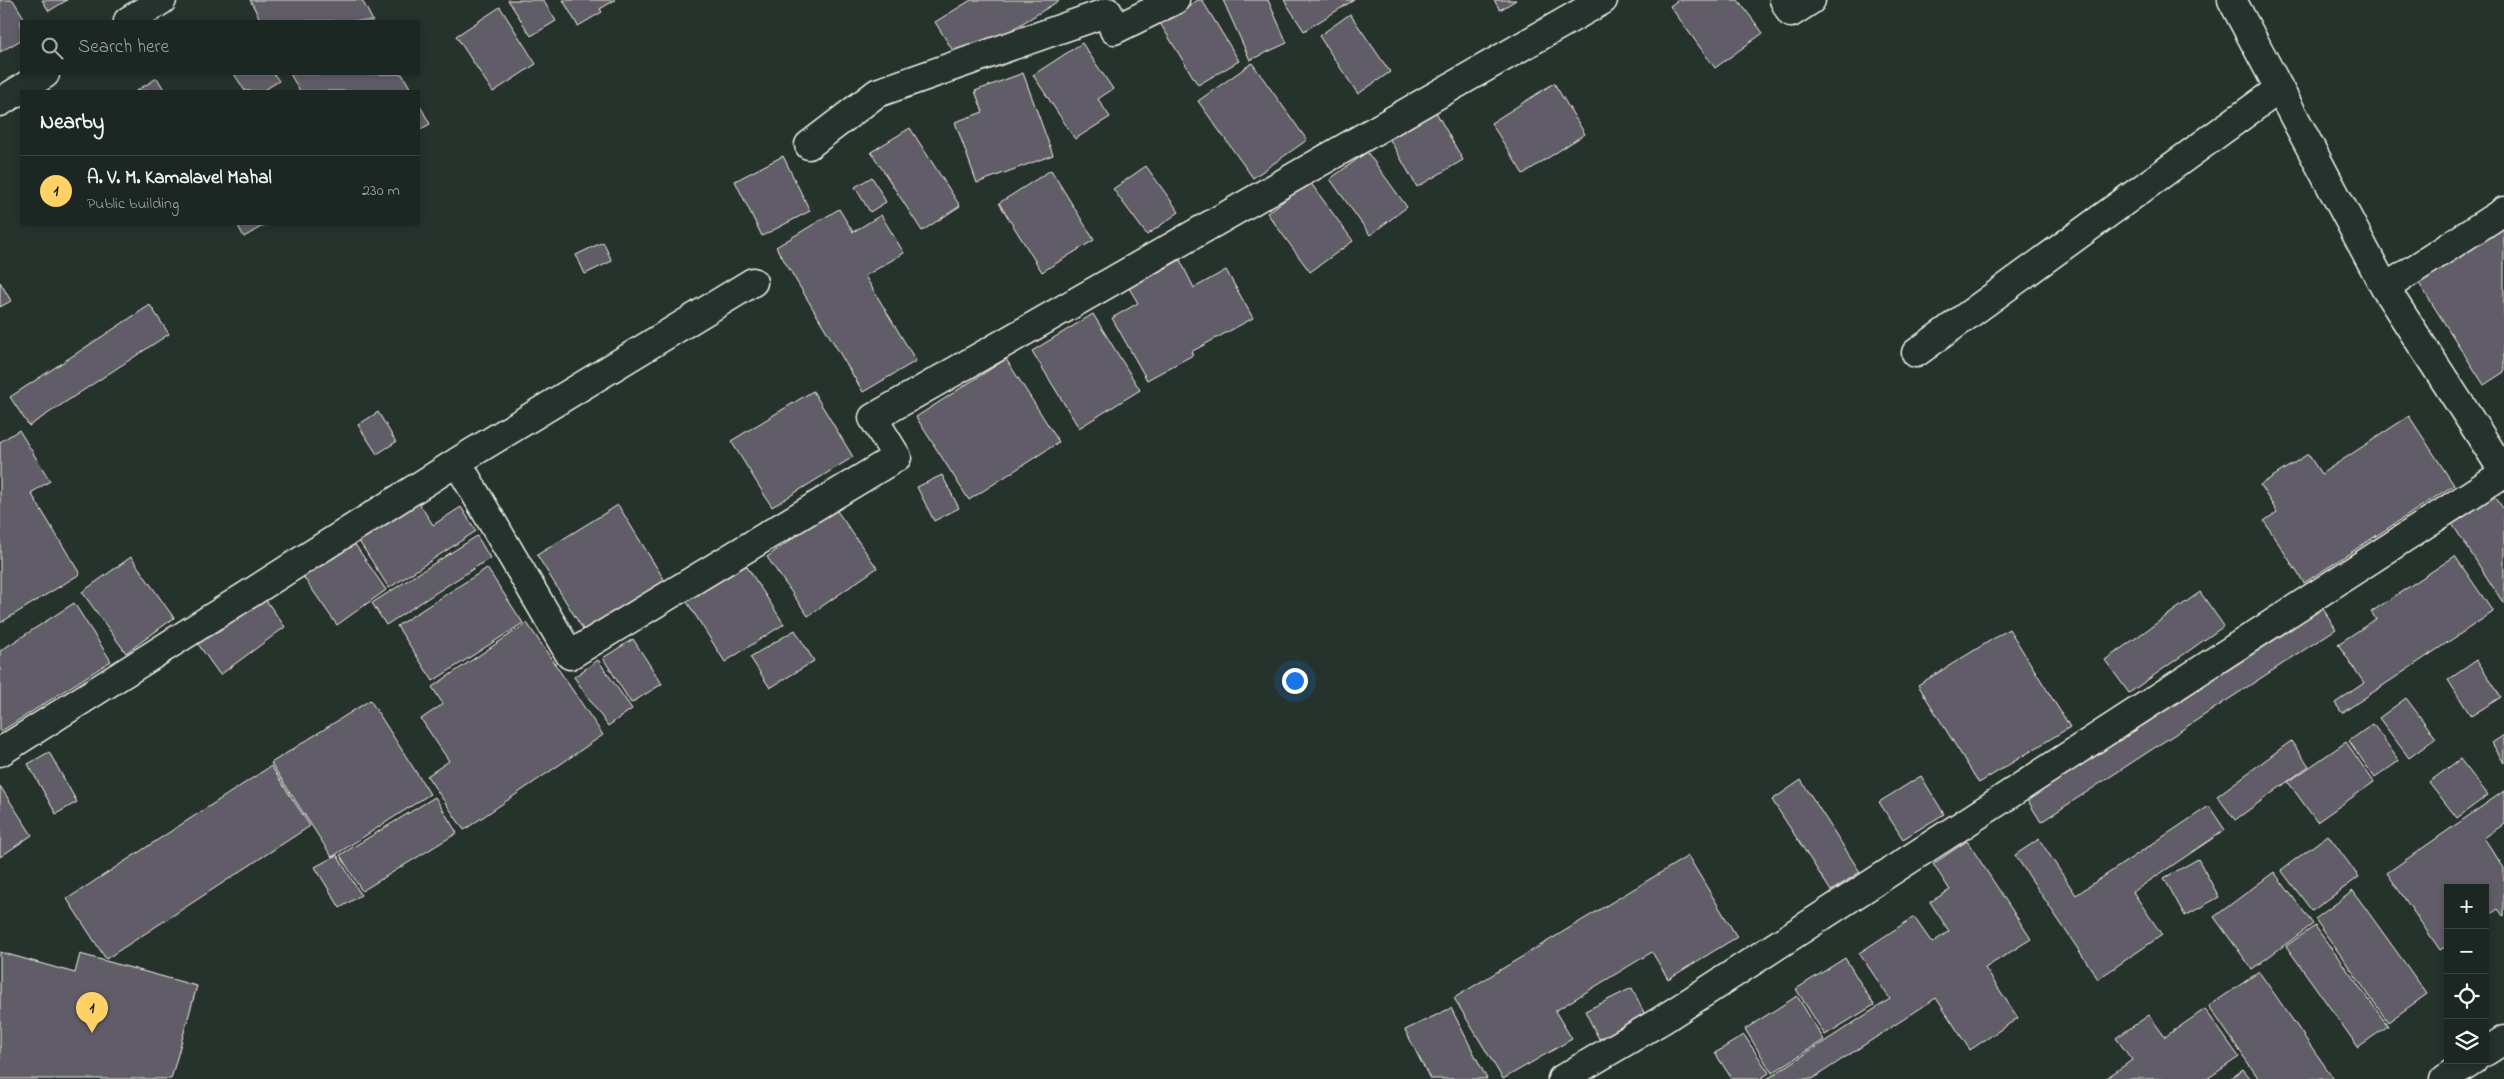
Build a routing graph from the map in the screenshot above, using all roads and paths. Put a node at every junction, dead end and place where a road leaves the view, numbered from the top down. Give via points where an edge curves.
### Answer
1 (162, 0) edge
2 (1175, 0) edge
3 (1603, 0) edge
4 (1784, 0) edge
5 (1811, 0) edge
6 (2232, 0) edge
7 (130, 20) edge
8 (43, 75) edge
9 (2280, 89) junction
10 (0, 102) edge
11 (809, 145) dead end
12 (2504, 211) edge
13 (753, 282) dead end
14 (2385, 288) junction
15 (1916, 353) dead end
16 (457, 462) junction
17 (2504, 472) edge
18 (0, 752) edge
19 (2504, 1040) edge
20 (2489, 1049) edge
21 (2467, 1064) edge
22 (1562, 1079) edge
23 (2444, 1079) edge

1 - 7 street
2 - 11 street via 1114,30 1108,12 877,93
3 - 16 street via 872,418 897,457 570,655
4 - 5 street via 1791,13
6 - 9 street
8 - 10 street
9 - 14 street
9 - 15 street
12 - 14 street
13 - 16 street
14 - 17 street
16 - 18 street
17 - 22 street via 1671,1014
19 - 20 street
21 - 23 street

